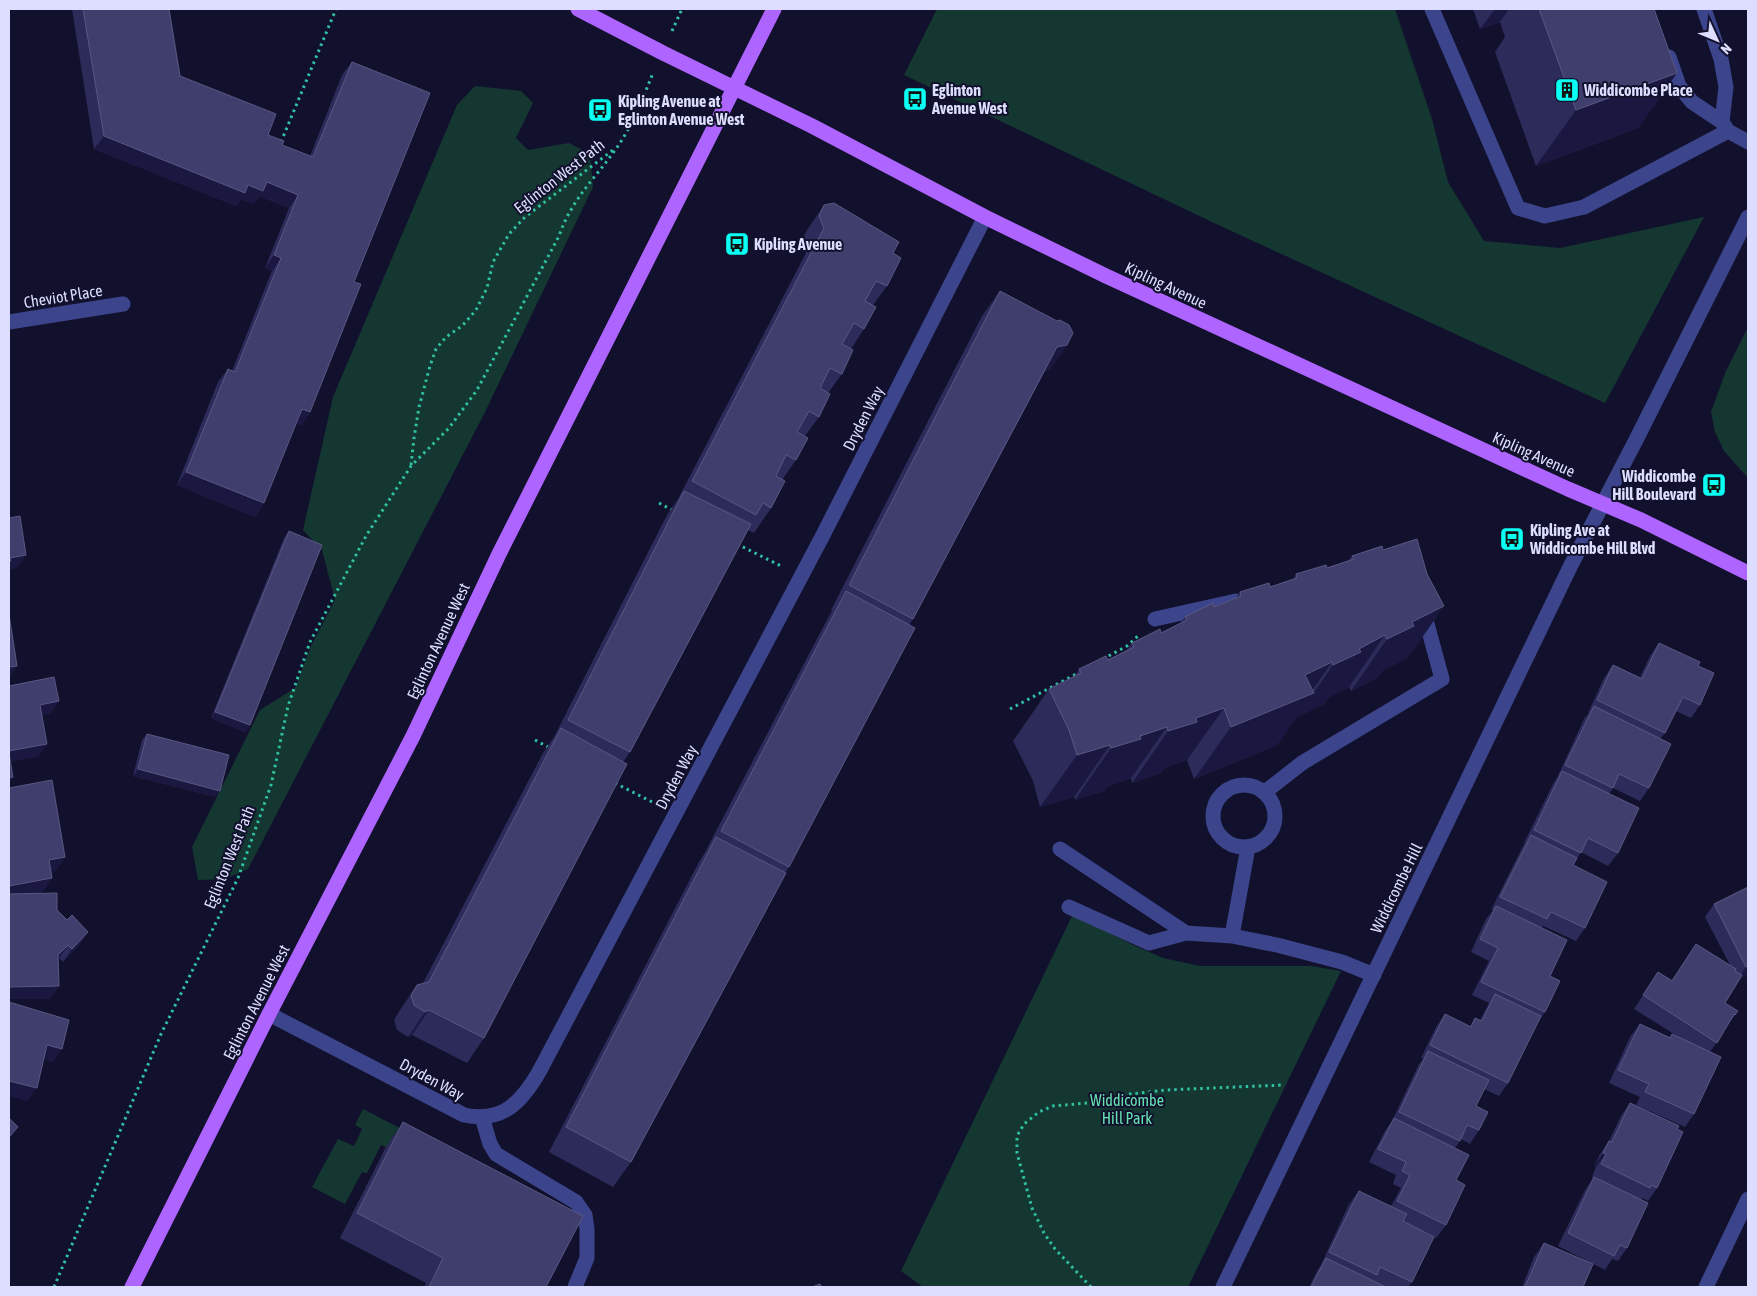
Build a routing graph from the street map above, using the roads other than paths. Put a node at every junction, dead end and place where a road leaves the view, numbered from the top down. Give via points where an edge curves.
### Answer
1 (578, 9) edge
2 (774, 9) edge
3 (1432, 9) edge
4 (1704, 9) edge
5 (1664, 43) edge
6 (734, 87) junction
7 (1725, 127) junction
8 (1748, 142) edge
9 (985, 217) junction
10 (1748, 217) edge
11 (123, 304) dead end
12 (9, 322) edge
13 (1603, 504) junction
14 (1748, 573) edge
15 (1252, 598) edge
16 (1418, 599) edge
17 (1155, 619) road end
18 (1265, 792) junction
19 (1248, 847) junction
20 (1060, 850) dead end
21 (1070, 907) dead end
22 (1186, 933) junction
23 (1232, 936) junction
24 (1374, 975) junction
25 (269, 1014) junction
26 (482, 1117) junction
27 (1748, 1199) edge
28 (132, 1287) edge
29 (575, 1287) edge
30 (1224, 1287) edge
31 (1706, 1287) edge

1 - 6 main road, Kipling Avenue
2 - 6 main road, Eglinton Avenue West
3 - 7 street via 1518,208 1545,216 1584,207
4 - 7 street via 1721,59 1726,88
5 - 7 street via 1679,86 1692,102
6 - 9 main road, Kipling Avenue
6 - 25 main road, Eglinton Avenue West via 499,554 413,736
7 - 8 street
9 - 13 main road, Kipling Avenue via 1373,400
9 - 26 street, Dryden Way via 801,577 529,1090 509,1109
10 - 13 street
11 - 12 street, Cheviot Place
13 - 14 main road, Kipling Avenue
13 - 24 street, Widdicombe Hill
15 - 17 street
16 - 18 street via 1442,679 1302,763
18 - 19 street via 1275,807 1275,825 1265,840
18 - 19 street via 1255,786 1233,786 1216,801 1214,824 1219,834 1227,842
19 - 23 street
20 - 22 street
21 - 22 street via 1149,943
22 - 23 street
23 - 24 street via 1342,962
24 - 30 street, Widdicombe Hill
25 - 26 street, Dryden Way via 448,1108 464,1115
25 - 28 main road, Eglinton Avenue West
26 - 29 street via 496,1154 576,1202 585,1215 587,1258
27 - 31 street

